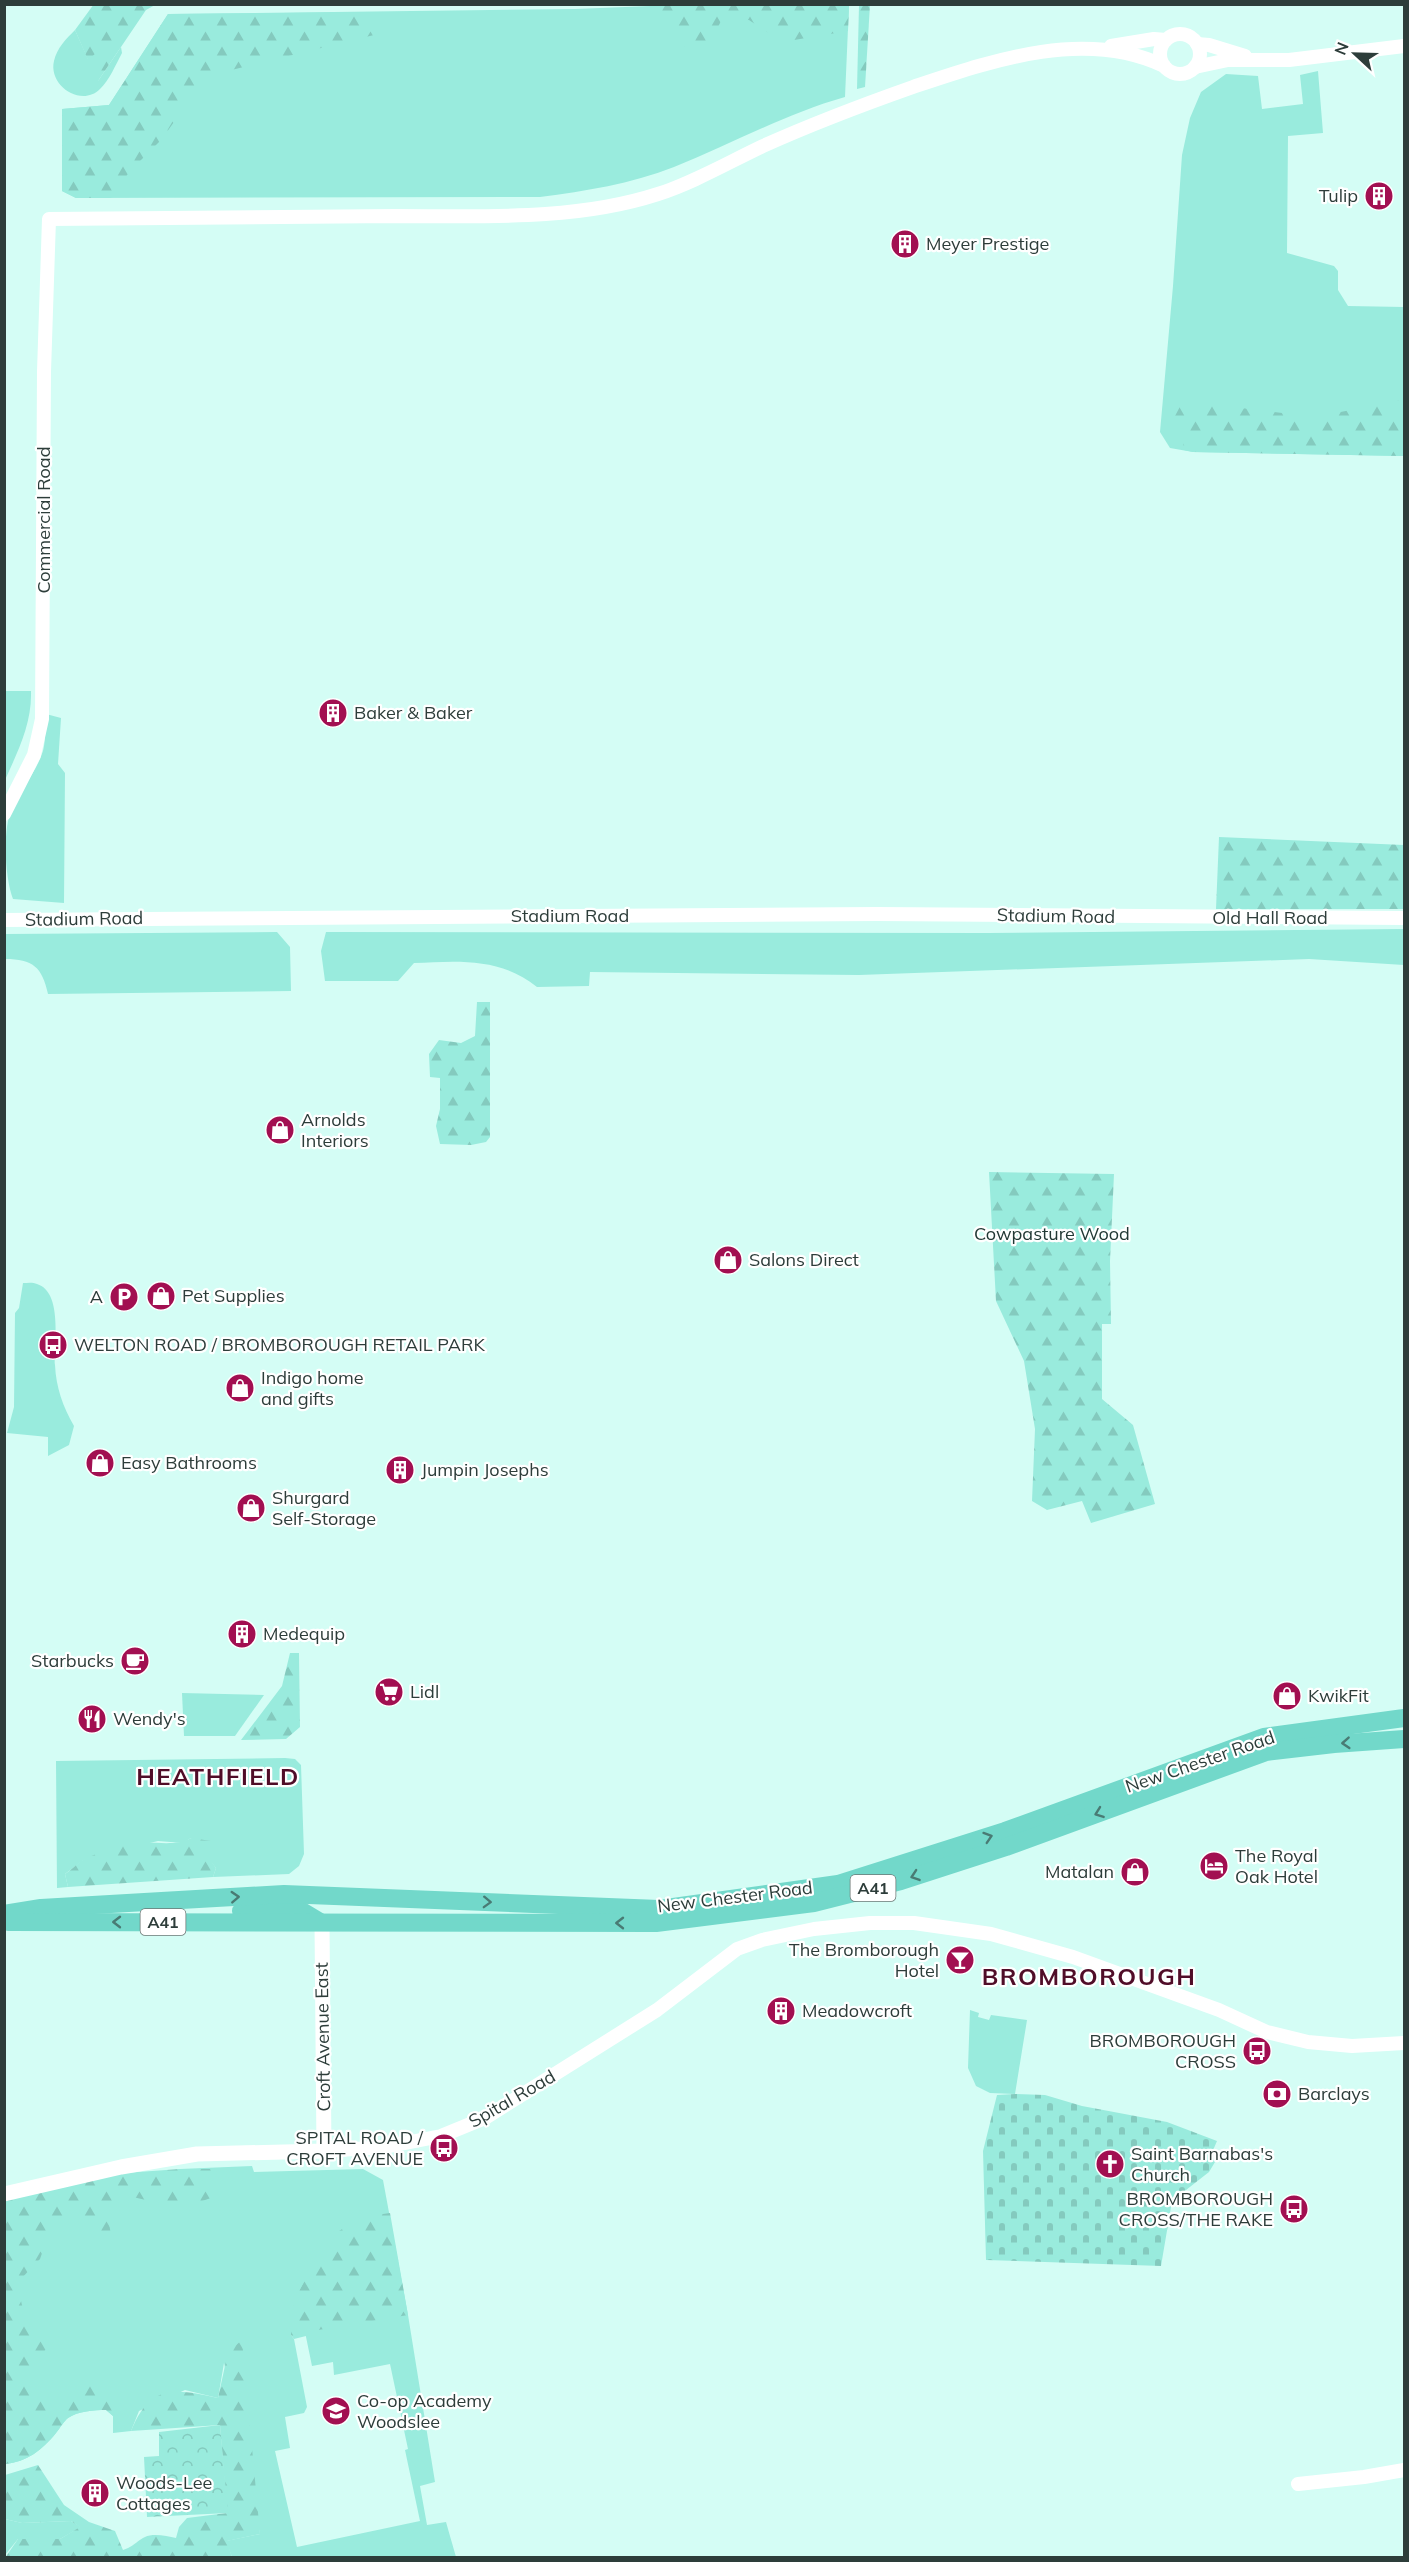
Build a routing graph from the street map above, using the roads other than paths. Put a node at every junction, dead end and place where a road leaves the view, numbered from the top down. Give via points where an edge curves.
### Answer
1 (1166, 40) junction
2 (1197, 44) junction
3 (1404, 46) edge
4 (1094, 49) junction
5 (1256, 59) junction
6 (1164, 66) junction
7 (1195, 68) junction
8 (4, 813) edge
9 (1136, 917) joint
10 (1404, 918) edge
11 (4, 920) edge
12 (1404, 1718) edge
13 (1404, 1739) edge
14 (324, 1895) junction
15 (156, 1901) junction
16 (4, 1914) edge
17 (4, 1922) edge
18 (322, 1923) junction
19 (517, 1923) junction
20 (1404, 2043) edge
21 (324, 2151) junction
22 (4, 2194) edge
23 (1404, 2470) edge
24 (1298, 2484) dead end

1 - 2 street via 1180,34
1 - 4 street
1 - 6 street via 1161,50
2 - 5 street
2 - 7 street via 1200,56
3 - 5 street via 1288,60
4 - 6 street
4 - 8 street, Commercial Road via 1032,54 967,69 855,107 658,194 582,211 504,216 49,219 42,719 34,755
5 - 7 street
6 - 7 street via 1177,74
9 - 10 street, Old Hall Road
9 - 11 street, Stadium Road via 854,914
14 -> 12 highway, New Chester Road / A41 via 659,1909 838,1884 1005,1831 1264,1737
13 -> 19 highway, New Chester Road / A41 via 1266,1752 1006,1846 901,1881 814,1903 656,1923
15 -> 14 highway, New Chester Road / A41
14 - 19 highway via 343,1908 458,1911
15 - 16 highway, New Chester Road / A41
15 - 18 highway via 209,1911 300,1910
18 -> 17 highway, New Chester Road / A41
18 - 19 highway, New Chester Road / A41
18 - 21 main road, Croft Avenue East
20 - 21 street, Spital Road via 1352,2046 1308,2042 1277,2034 1073,1957 992,1934 914,1923 870,1923 814,1929 737,1949 657,2010 485,2118 441,2136 396,2145
21 - 22 main road, Spital Road via 197,2154
23 - 24 street

